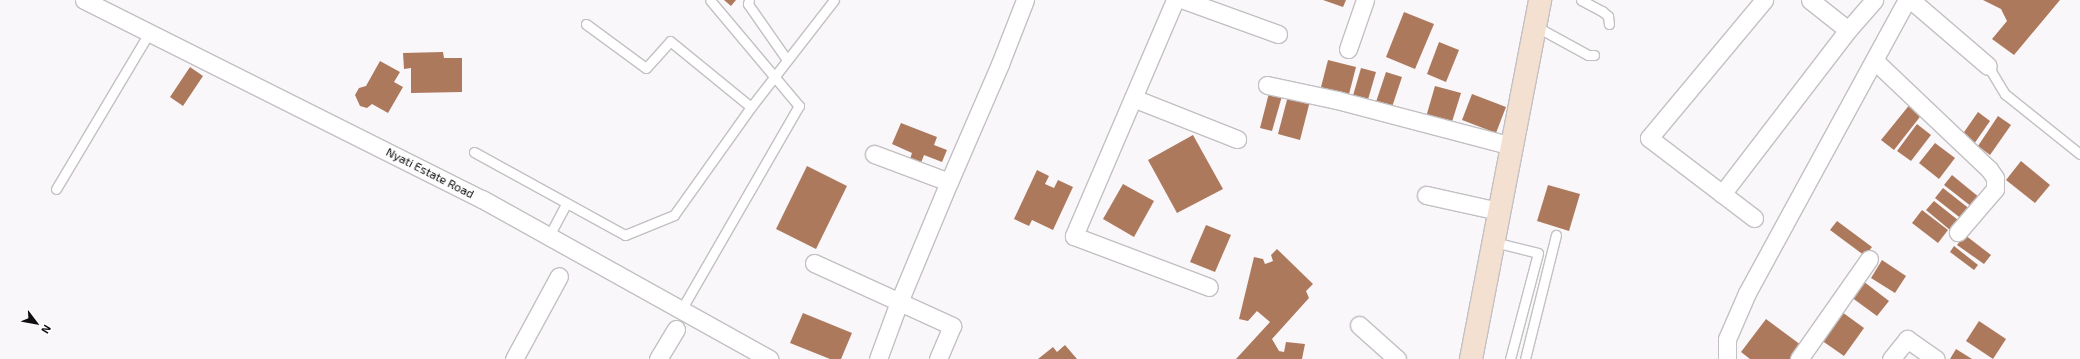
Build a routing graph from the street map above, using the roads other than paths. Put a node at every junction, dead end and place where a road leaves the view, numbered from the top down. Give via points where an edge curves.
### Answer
1 (84, 0) edge
2 (710, 0) edge
3 (749, 0) edge
4 (834, 0) edge
5 (1025, 0) edge
6 (1175, 0) edge
7 (1184, 0) edge
8 (1365, 0) edge
9 (1540, 0) edge
10 (1581, 0) edge
11 (1764, 0) edge
12 (1810, 0) edge
13 (1874, 0) edge
14 (1907, 0) edge
15 (1911, 0) edge
16 (586, 24) dead end
17 (1609, 24) dead end
18 (1535, 26) junction
19 (1848, 30) junction
20 (149, 33) junction
21 (1278, 34) dead end
22 (1348, 49) dead end
23 (1594, 55) dead end
24 (787, 60) junction
25 (1874, 61) junction
26 (1988, 66) joint
27 (775, 77) junction
28 (1267, 86) dead end
29 (1133, 98) junction
30 (751, 107) junction
31 (1237, 139) dead end
32 (1512, 146) junction
33 (474, 152) dead end
34 (874, 154) dead end
35 (2080, 154) edge
36 (948, 182) junction
37 (56, 189) dead end
38 (1722, 194) junction
39 (1426, 195) dead end
40 (566, 204) junction
41 (1499, 211) junction
42 (1754, 218) dead end
43 (1958, 232) dead end
44 (1556, 235) dead end
45 (549, 236) junction
46 (1494, 242) junction
47 (1869, 259) dead end
48 (814, 263) dead end
49 (559, 276) dead end
50 (1209, 287) dead end
51 (899, 302) junction
52 (681, 310) junction
53 (1359, 325) dead end
54 (676, 330) dead end
55 (514, 359) edge
56 (658, 359) edge
57 (769, 359) edge
58 (878, 359) edge
59 (938, 359) edge
60 (1397, 359) edge
61 (1471, 359) edge
62 (1510, 359) edge
63 (1525, 359) edge
64 (1727, 359) edge
65 (1799, 359) edge
66 (1891, 359) edge
67 (1936, 359) edge

1 - 20 street, Nyati Estate Road
2 - 27 lane
3 - 24 lane via 748,4
4 - 24 lane
5 - 36 street
6 - 29 street
7 - 21 street
8 - 22 street
9 - 18 main road
10 - 17 lane via 1608,16
11 - 38 street via 1649,138
12 - 19 street
13 - 19 street
14 - 25 street
15 - 26 street
16 - 30 lane via 646,68 670,41
18 - 23 lane
18 - 32 main road
19 - 38 street
20 - 37 lane
20 - 45 street, Nyati Estate Road via 384,149
24 - 27 lane
25 - 43 street via 1990,169 1995,178 1995,188
25 - 64 street via 1747,293 1727,339
26 - 35 lane via 2004,94
27 - 30 lane
27 - 52 lane via 799,106
28 - 32 street via 1337,100
29 - 31 street
29 - 50 street via 1074,236
30 - 40 lane via 674,215 625,235
32 - 41 main road
33 - 40 lane
34 - 36 street
36 - 51 street
38 - 42 street
39 - 41 street
40 - 45 lane
41 - 46 main road
44 - 63 lane
45 - 52 street, Nyati Estate Road
46 - 61 main road
46 - 62 lane via 1538,253
47 - 65 street
48 - 51 street
49 - 55 street
51 - 58 street
51 - 59 street via 952,326
52 - 57 street, Nyati Estate Road
53 - 60 street
54 - 56 street
66 - 67 street via 1907,339

